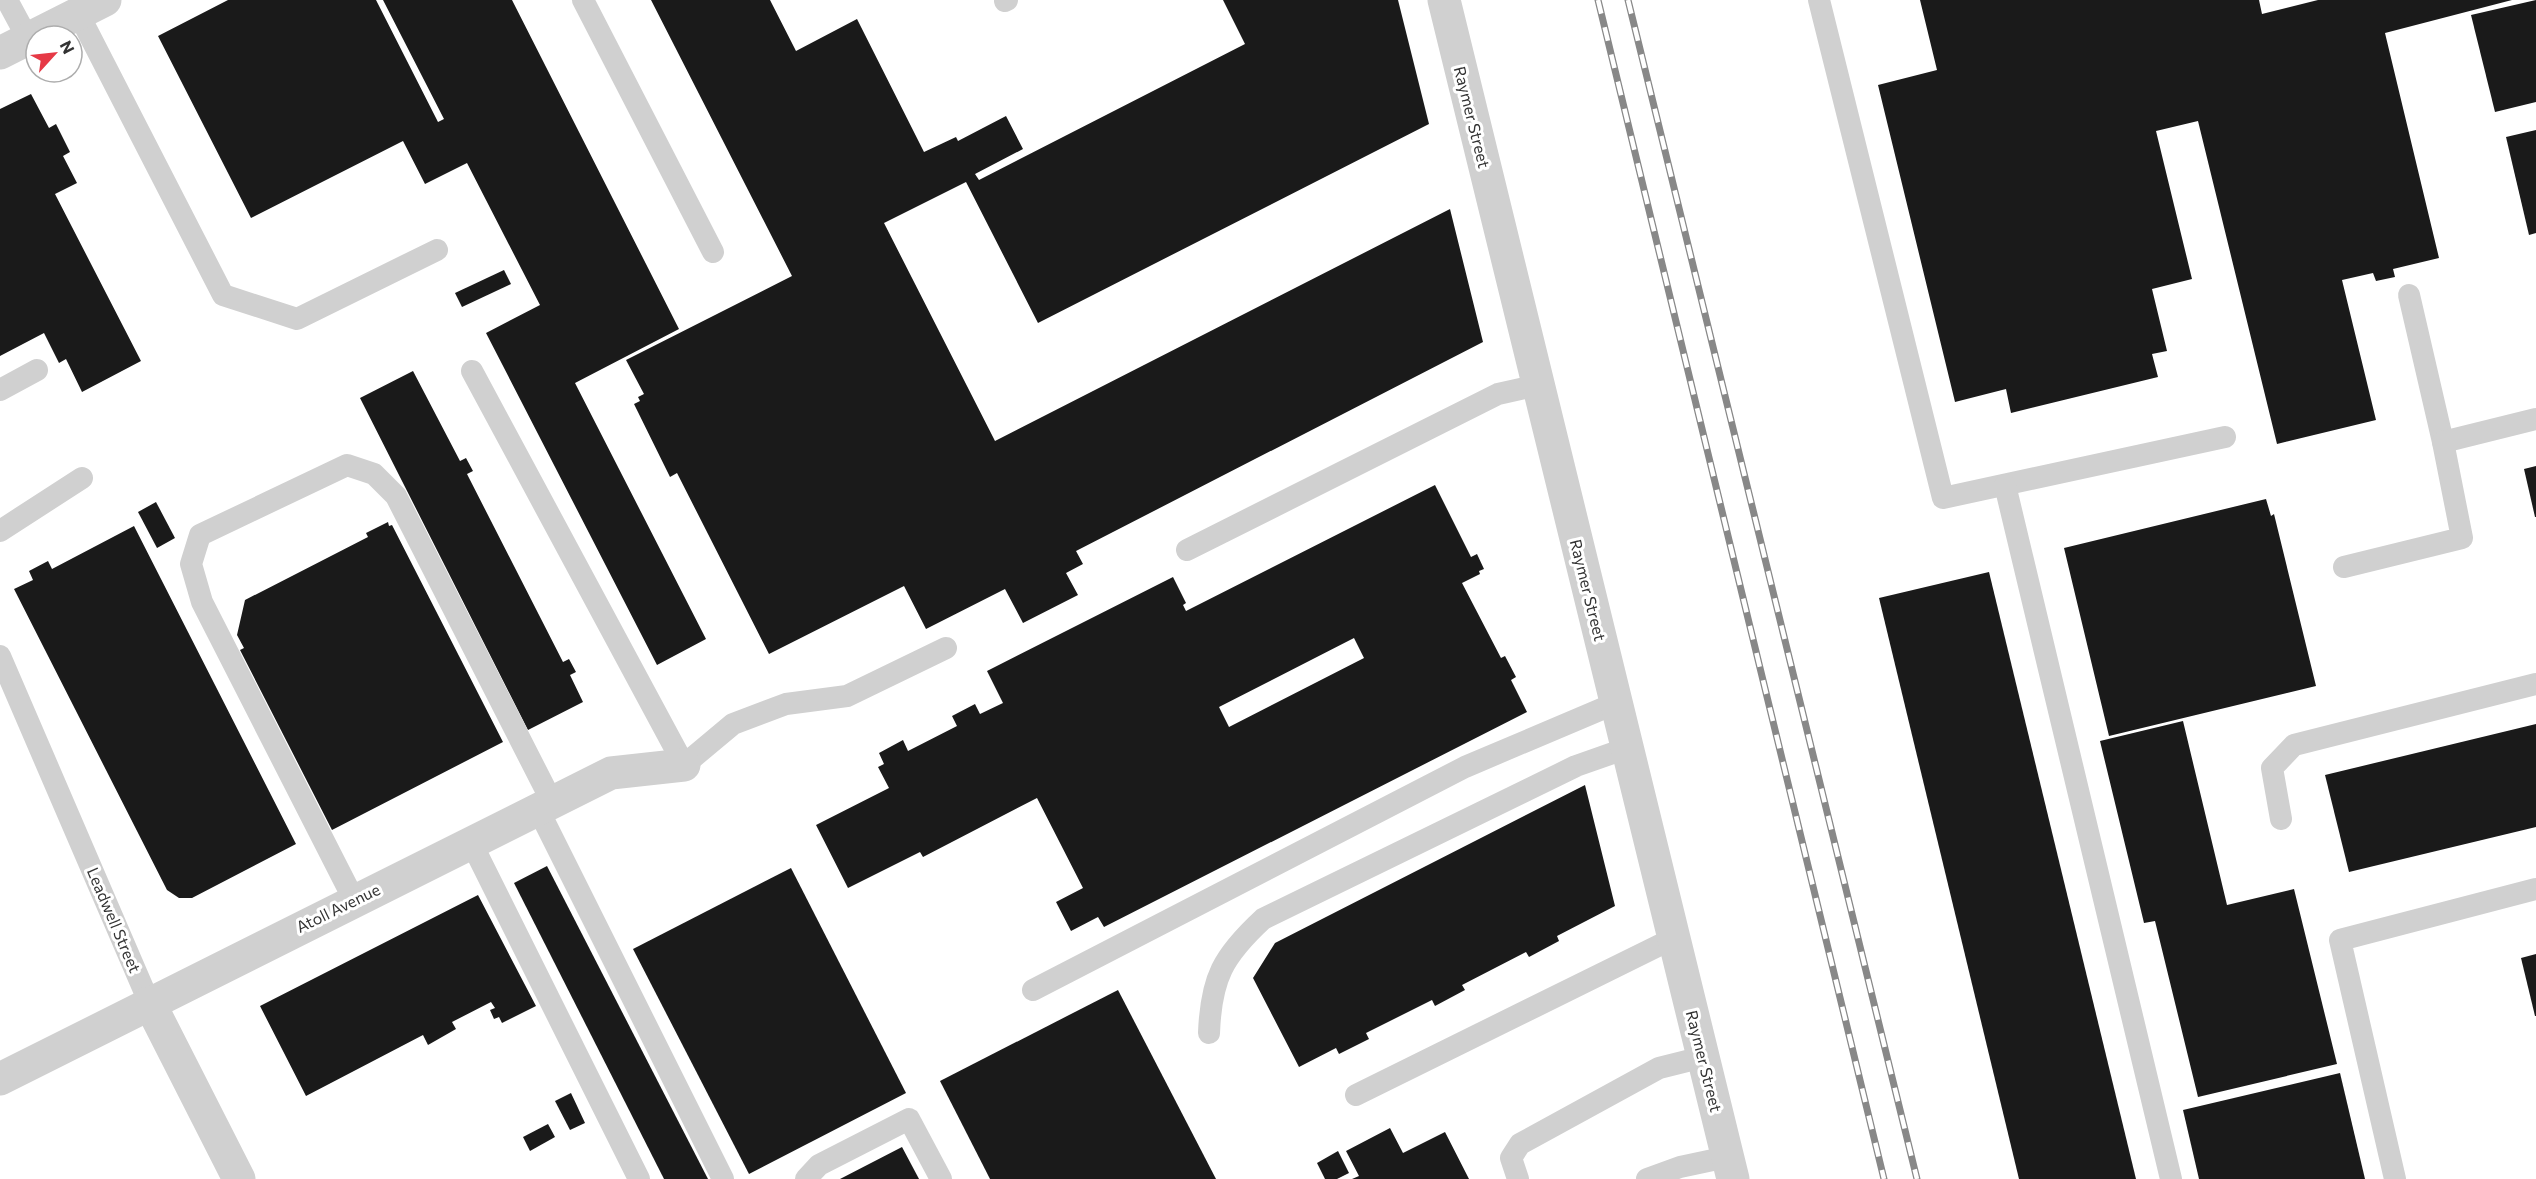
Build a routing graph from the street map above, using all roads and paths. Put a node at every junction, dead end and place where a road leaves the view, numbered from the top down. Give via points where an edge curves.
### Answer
1 (7, 0) edge
2 (583, 0) edge
3 (1444, 0) edge
4 (1819, 0) edge
5 (92, 7) edge
6 (14, 46) edge
7 (437, 250) dead end
8 (713, 252) dead end
9 (2409, 295) dead end
10 (37, 370) dead end
11 (472, 371) dead end
12 (1538, 385) junction
13 (0, 390) edge
14 (2536, 418) edge
15 (2224, 437) dead end
16 (2442, 442) junction
17 (82, 478) dead end
18 (2005, 485) junction
19 (0, 531) edge
20 (1187, 550) dead end
21 (2344, 567) dead end
22 (946, 648) dead end
23 (0, 656) edge
24 (2536, 684) edge
25 (1616, 703) junction
26 (1627, 748) junction
27 (684, 765) junction
28 (545, 805) junction
29 (2281, 819) dead end
30 (471, 842) junction
31 (2536, 889) edge
32 (354, 900) junction
33 (1674, 938) junction
34 (1033, 990) dead end
35 (149, 1002) junction
36 (1209, 1033) dead end
37 (1703, 1058) junction
38 (0, 1079) edge
39 (1356, 1095) dead end
40 (1730, 1168) edge
41 (239, 1179) edge
42 (639, 1179) edge
43 (723, 1179) edge
44 (806, 1179) edge
45 (940, 1179) edge
46 (1518, 1179) edge
47 (1647, 1179) edge
48 (2170, 1179) edge
49 (2395, 1179) edge

1 - 6 lane
2 - 8 lane
3 - 12 street, Raymer Street
4 - 18 lane via 1943,498
5 - 6 street
5 - 7 lane via 224,295 297,319
9 - 16 lane
10 - 13 lane
11 - 27 lane
12 - 20 lane via 1498,394
12 - 25 street, Raymer Street
14 - 16 lane
15 - 18 lane
16 - 21 lane via 2462,538
17 - 19 lane
18 - 48 lane
22 - 27 lane via 847,696 786,704 733,724
23 - 35 lane, Leadwell Street
24 - 29 lane via 2294,745 2272,768
25 - 26 street, Raymer Street
25 - 34 lane via 1465,767
26 - 33 street, Raymer Street
26 - 36 lane via 1558,774 1263,919 1239,941 1222,965 1210,1001
27 - 28 street, Atoll Avenue via 611,772
28 - 30 street, Atoll Avenue
28 - 32 lane via 396,496 374,474 347,465 200,535 191,564 202,602
28 - 43 lane
30 - 32 street, Atoll Avenue
30 - 42 lane
31 - 49 lane via 2340,940
32 - 35 street, Atoll Avenue
33 - 37 street, Raymer Street
33 - 39 lane
35 - 38 street, Atoll Avenue
35 - 41 street, Leadwell Street
37 - 40 street, Raymer Street
37 - 46 lane via 1659,1068 1520,1144 1511,1158
40 - 47 lane via 1680,1167
44 - 45 lane via 819,1165 909,1119

